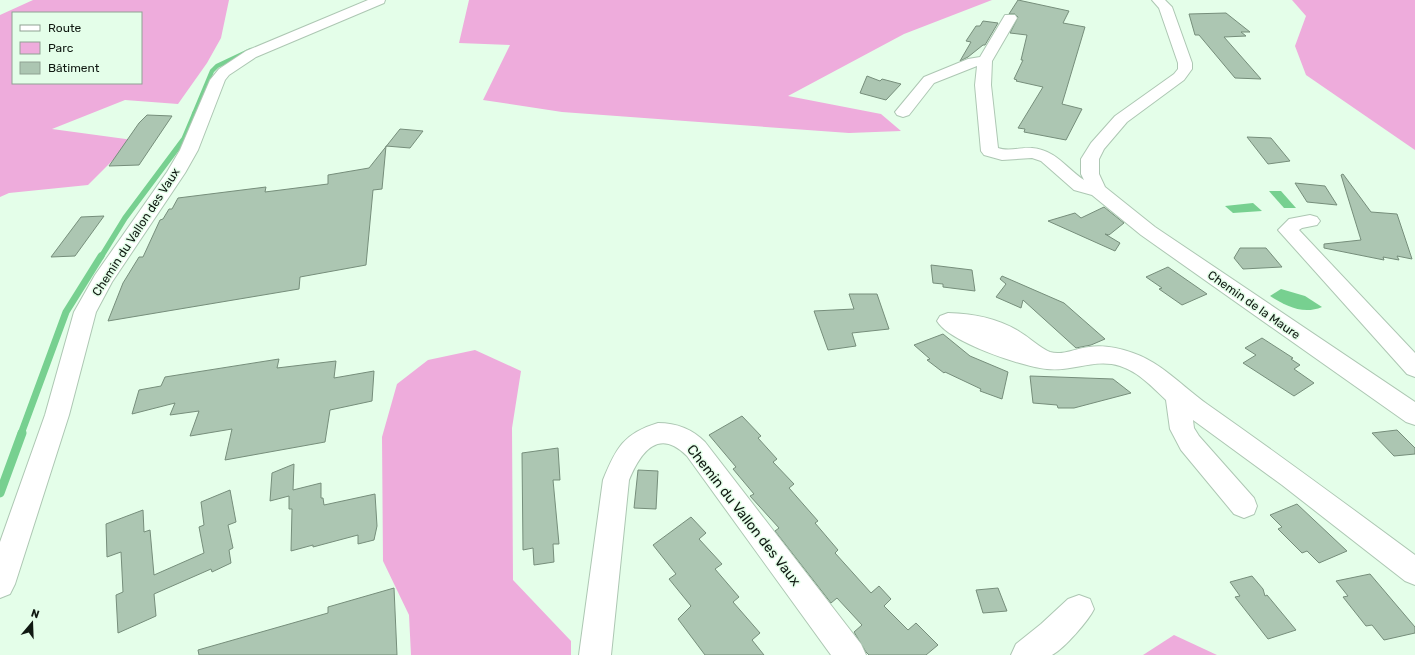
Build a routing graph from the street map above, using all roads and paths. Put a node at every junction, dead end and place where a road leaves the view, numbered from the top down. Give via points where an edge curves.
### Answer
1 (379, 0) edge
2 (1159, 0) edge
3 (1010, 18) dead end
4 (985, 61) junction
5 (903, 112) dead end
6 (1097, 190) junction
7 (1310, 221) dead end
8 (1047, 361) dead end
9 (1415, 368) edge
10 (1178, 396) junction
11 (1415, 415) edge
12 (1244, 506) dead end
13 (1415, 572) edge
14 (0, 584) edge
15 (1079, 609) dead end
16 (595, 655) edge
17 (850, 655) edge
18 (1027, 655) edge

1 - 14 street, Chemin du Vallon des Vaux via 250,54 224,72 218,80 186,156 102,280 85,312 57,415
2 - 6 street, Chemin de la Maure via 1165,7 1185,70 1121,119 1097,147 1090,159 1090,174
3 - 4 street, Chemin de la Maure
4 - 5 street via 973,62 929,80
4 - 6 street, Chemin de la Maure via 983,85 990,151 998,155 1025,152 1039,154 1051,160 1077,185 1088,191
6 - 11 street, Chemin de la Maure via 1148,232
7 - 9 street via 1296,223 1288,230
8 - 10 street via 1068,360 1088,355 1107,355 1125,359 1146,368
10 - 12 street via 1182,429 1190,443
10 - 13 street via 1291,477
15 - 18 street
16 - 17 street, Chemin du Vallon des Vaux via 616,480 623,460 636,445 652,433 668,433 683,438 696,449

